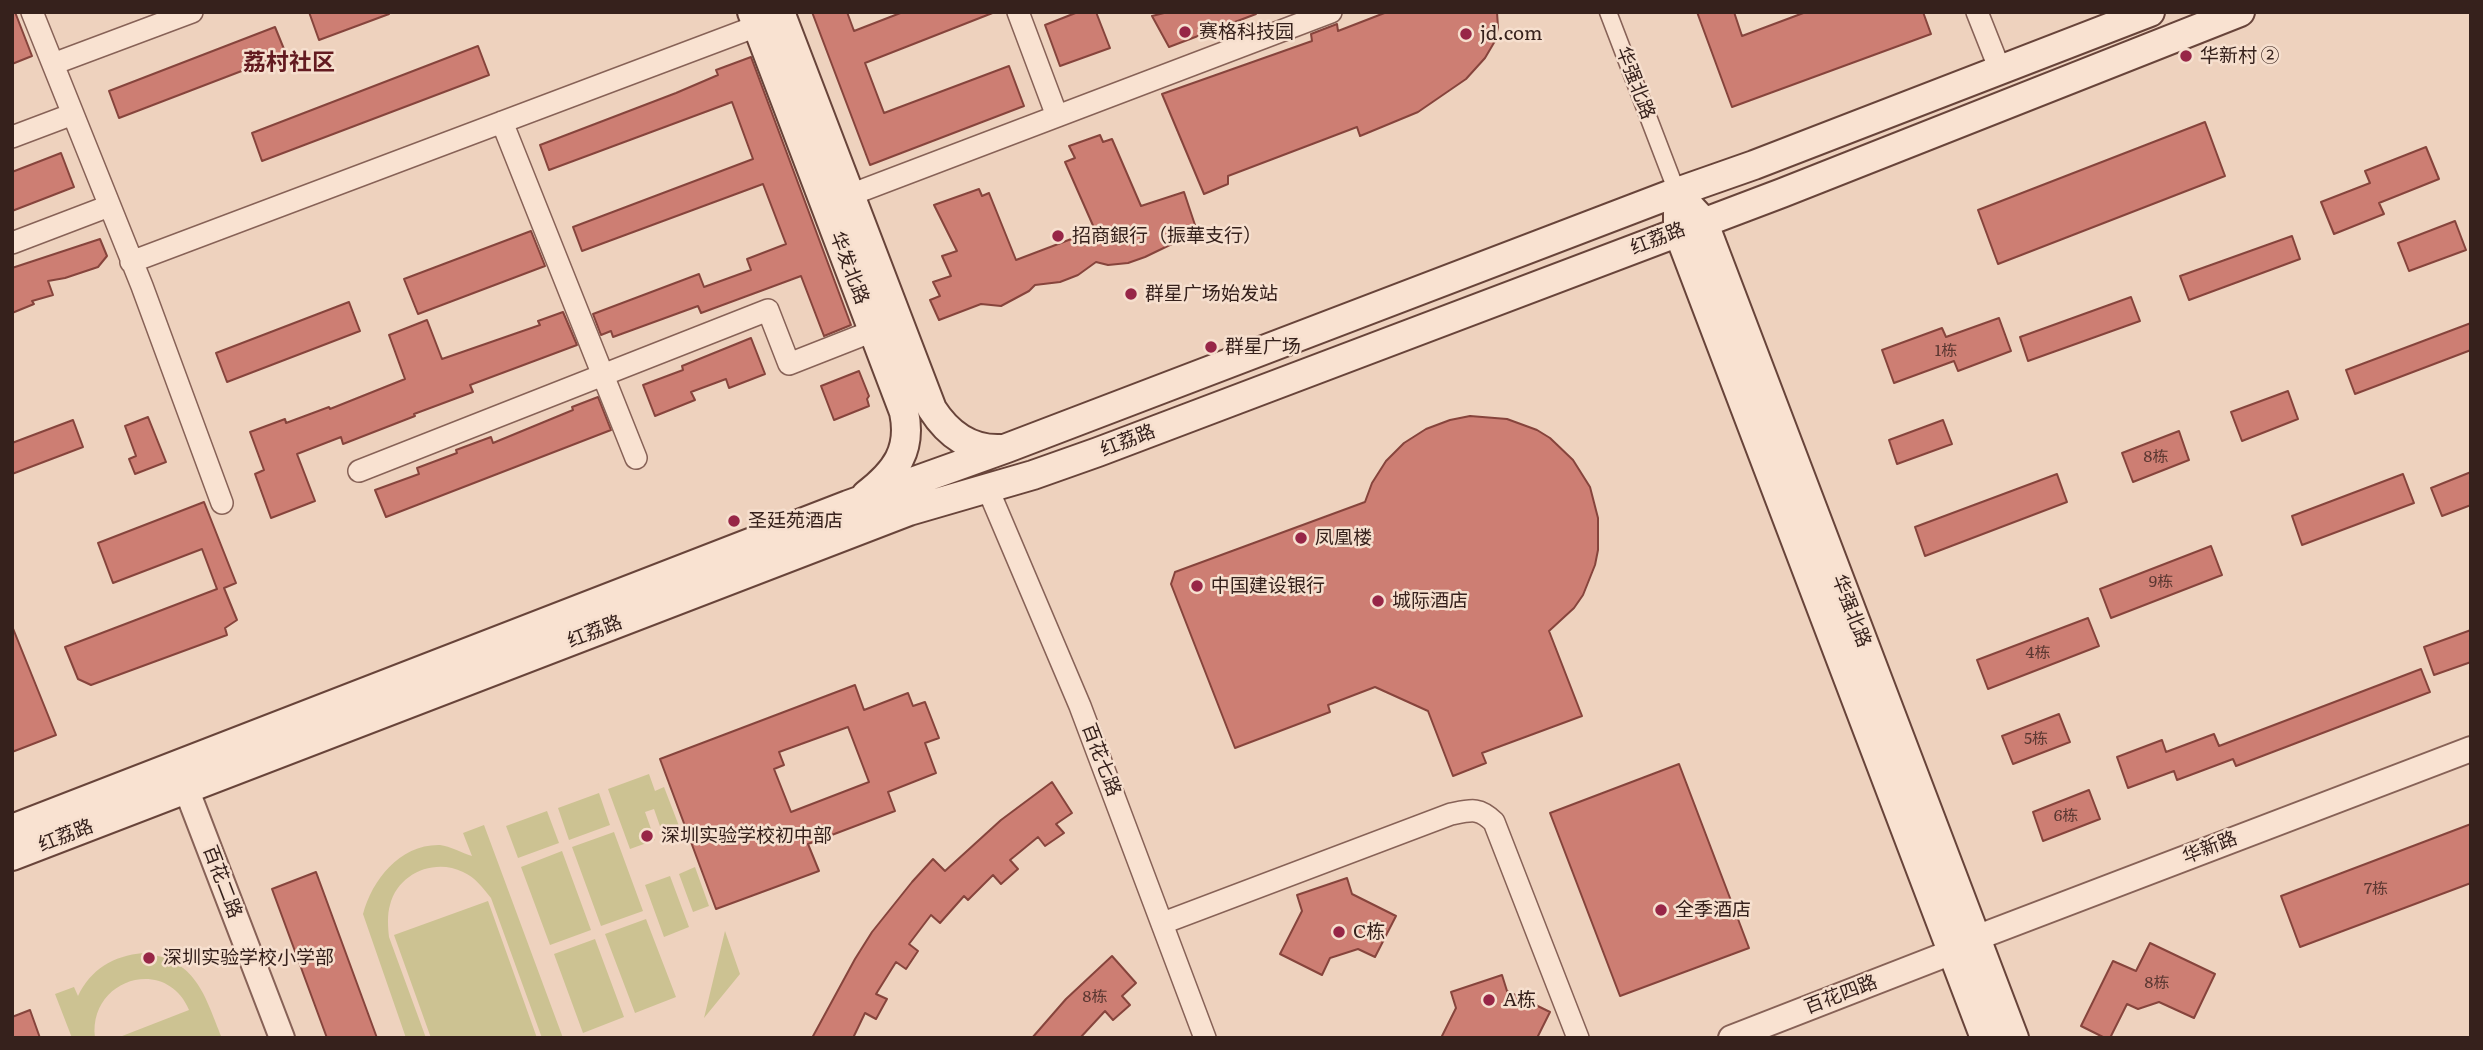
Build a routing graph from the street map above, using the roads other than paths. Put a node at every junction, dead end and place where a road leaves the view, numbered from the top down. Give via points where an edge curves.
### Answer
1 (32, 12) edge
2 (192, 12) edge
3 (1018, 12) edge
4 (1331, 12) edge
5 (1608, 12) edge
6 (1977, 12) edge
7 (2150, 12) edge
8 (2240, 12) edge
9 (763, 17) edge
10 (53, 64) junction
11 (2000, 70) junction
12 (73, 114) junction
13 (1057, 116) junction
14 (502, 122) junction
15 (12, 136) edge
16 (1677, 192) junction
17 (850, 195) junction
18 (109, 206) junction
19 (1691, 226) junction
20 (12, 243) edge
21 (131, 262) junction
22 (873, 331) junction
23 (603, 375) junction
24 (1007, 448) junction
25 (636, 458) dead end
26 (359, 471) dead end
27 (987, 487) junction
28 (222, 503) dead end
29 (848, 506) junction
30 (2471, 749) edge
31 (182, 777) junction
32 (12, 829) edge
33 (12, 856) edge
34 (1163, 923) junction
35 (1976, 938) junction
36 (1952, 953) junction
37 (282, 1038) edge
38 (1205, 1038) edge
39 (1578, 1038) edge
40 (1731, 1038) edge
41 (1985, 1038) edge
42 (2014, 1038) edge

1 - 10 street
2 - 10 street
3 - 13 street
4 - 13 street
5 - 16 street, 华强北路
6 - 11 street
7 - 11 main road, 红荔路
8 - 19 main road, 红荔路
9 - 14 street
9 - 17 main road, 华发北路
9 - 22 main road, 华发北路
10 - 12 street
11 - 16 main road, 红荔路
12 - 15 street
12 - 18 street
13 - 17 street
14 - 21 street
14 - 23 street
16 - 19 main road, 华强北路
16 - 24 main road, 红荔路
17 - 24 main road, 华发北路 via 936,415 965,442
18 - 20 street
18 - 21 street
19 - 27 main road, 红荔路 via 1098,452
19 - 35 main road, 华强北路
19 - 36 main road, 华强北路
21 - 28 street
22 - 23 street via 789,364 768,310
22 - 29 main road, 华发北路 via 904,412 906,440 887,477
23 - 25 street
23 - 26 street
24 - 29 main road, 红荔路
27 - 31 main road, 红荔路 via 909,511
27 - 34 street, 百花七路 via 1080,706
29 - 31 main road, 红荔路
30 - 35 street, 华新路
31 - 32 main road, 红荔路
31 - 33 main road, 红荔路
31 - 37 street, 百花二路
34 - 38 street, 百花七路
34 - 39 street via 1451,814 1485,813 1494,822
35 - 36 street, 华新路
35 - 42 main road, 华强北路
36 - 40 street, 百花四路
36 - 41 main road, 华强北路

